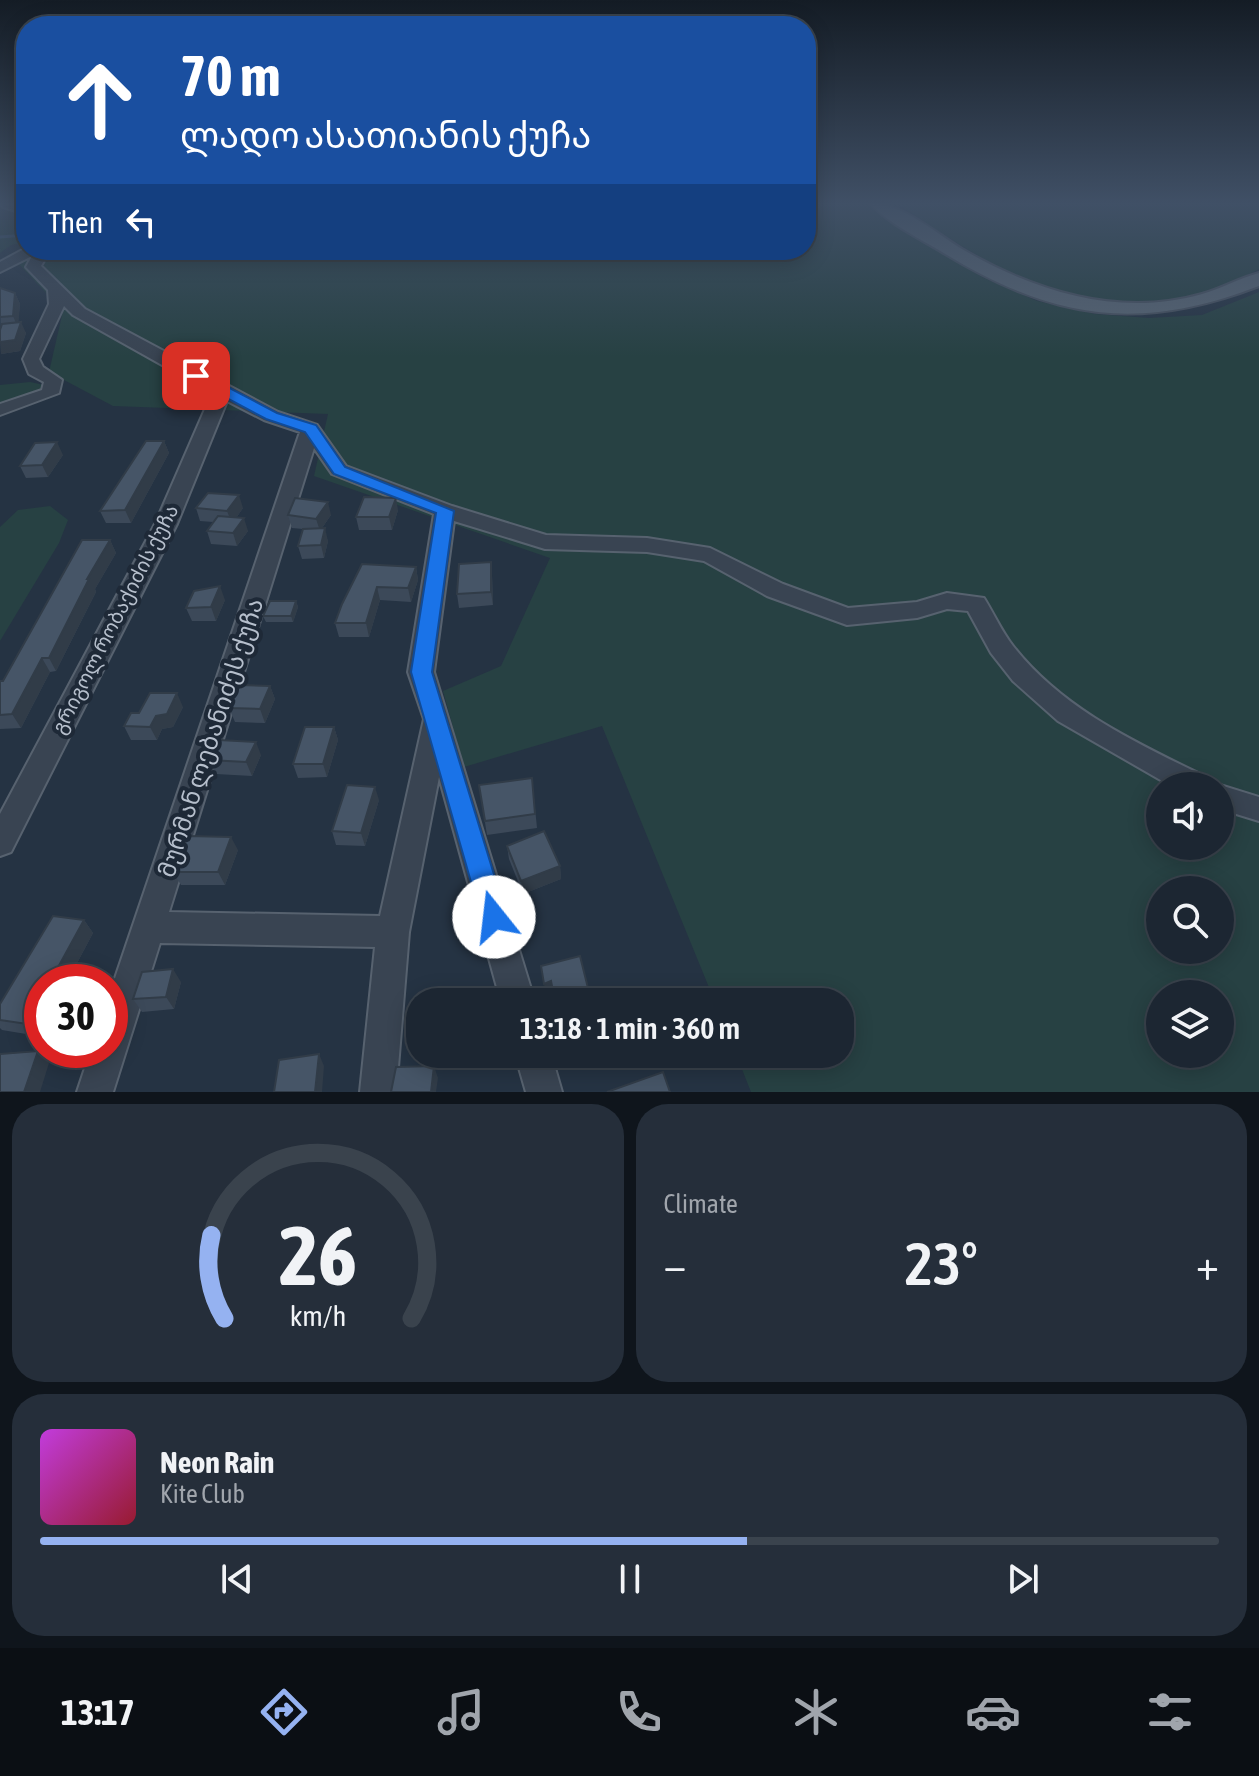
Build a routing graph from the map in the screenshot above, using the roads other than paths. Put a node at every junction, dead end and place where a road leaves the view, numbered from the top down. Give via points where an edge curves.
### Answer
1 (959, 255) edge
2 (37, 260) edge
3 (1259, 279) edge
4 (55, 290) junction
5 (222, 391) junction
6 (0, 410) edge
7 (310, 429) junction
8 (445, 511) junction
9 (437, 719) junction
10 (1170, 772) edge
11 (1234, 801) edge
12 (1259, 809) edge
13 (0, 843) edge
14 (150, 927) junction
15 (393, 932) junction
16 (514, 988) edge
17 (128, 992) edge
18 (103, 1068) edge
19 (537, 1068) edge
20 (95, 1092) edge
21 (378, 1092) edge
22 (544, 1092) edge

1 - 3 main road via 1006,282 1069,302 1167,308 1224,296
2 - 4 street via 33,267
4 - 5 street via 79,312
4 - 6 street via 57,304 31,359 35,370 53,380 50,393
5 - 7 street
5 - 13 street, გრიგოლ რობაქიძის ქუჩა via 166,524
7 - 8 street via 339,470
7 - 14 street, მურმან ლებანიძეს ქუჩა
8 - 9 street via 421,672
8 - 10 street via 545,542 647,545 710,555 775,590 847,617 917,610 947,601 976,604 1005,654 1056,706
9 - 15 street
9 - 16 street
11 - 12 street
14 - 15 street
14 - 17 street, მურმან ლებანიძეს ქუჩა
15 - 21 street
18 - 20 street, მურმან ლებანიძეს ქუჩა
19 - 22 street

